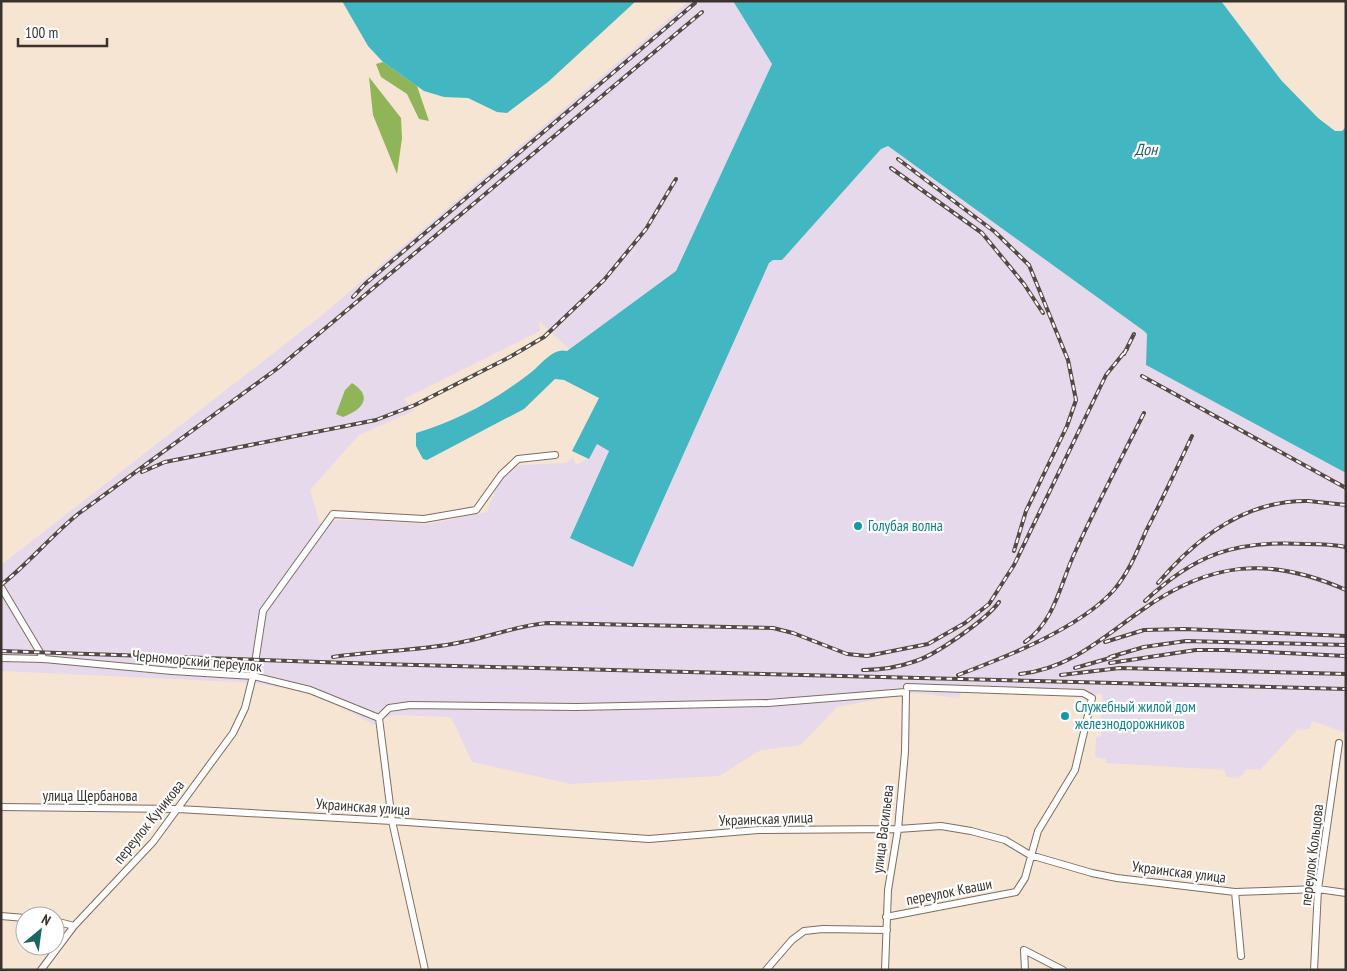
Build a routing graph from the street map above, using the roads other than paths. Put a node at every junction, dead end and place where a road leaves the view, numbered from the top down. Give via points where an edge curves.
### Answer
1 (555, 455) dead end
2 (1, 587) edge
3 (1, 658) edge
4 (44, 659) junction
5 (253, 676) junction
6 (906, 689) junction
7 (379, 718) junction
8 (1339, 743) dead end
9 (1, 807) edge
10 (178, 809) junction
11 (392, 821) junction
12 (898, 829) junction
13 (1030, 855) junction
14 (1318, 889) junction
15 (1235, 892) junction
16 (1346, 893) edge
17 (1, 916) edge
18 (886, 916) junction
19 (15, 917) edge
20 (65, 924) edge
21 (74, 926) junction
22 (887, 930) junction
23 (1241, 956) dead end
24 (766, 969) edge
25 (40, 970) edge
26 (425, 970) edge
27 (885, 970) edge
28 (1025, 970) edge
29 (1063, 970) edge
30 (1314, 970) edge

1 - 5 street, переулок Куникова via 518,459 501,475 476,510 424,519 333,514 263,611
2 - 4 street
3 - 4 street, Черноморский переулок
4 - 5 street, Черноморский переулок via 172,672
5 - 7 street, Черноморский переулок via 310,690
5 - 10 street, переулок Куникова via 245,708 233,733
6 - 7 street via 768,703 577,707 410,705 389,708
6 - 12 street, улица Васильева via 905,752
6 - 13 street via 1083,693 1092,698 1075,770 1038,831
7 - 11 street
8 - 14 street, переулок Кольцова
9 - 10 street, улица Щербанова
10 - 11 street, Украинская улица
10 - 21 street, переулок Куникова via 153,842
11 - 12 street, Украинская улица via 649,839 758,830
11 - 26 street
12 - 13 street, Украинская улица via 941,826 971,831 1005,840
12 - 18 street, улица Васильева
13 - 15 street, Украинская улица via 1117,878
13 - 18 street, переулок Кваши via 1025,878 1016,892
14 - 15 street, Украинская улица
14 - 16 street, Украинская улица
14 - 30 street, переулок Кольцова
15 - 23 street
17 - 19 street
18 - 22 street, улица Васильева
20 - 21 street
21 - 25 street, переулок Куникова
22 - 24 street via 823,928 804,931
22 - 27 street, улица Васильева
28 - 29 street via 1024,950

